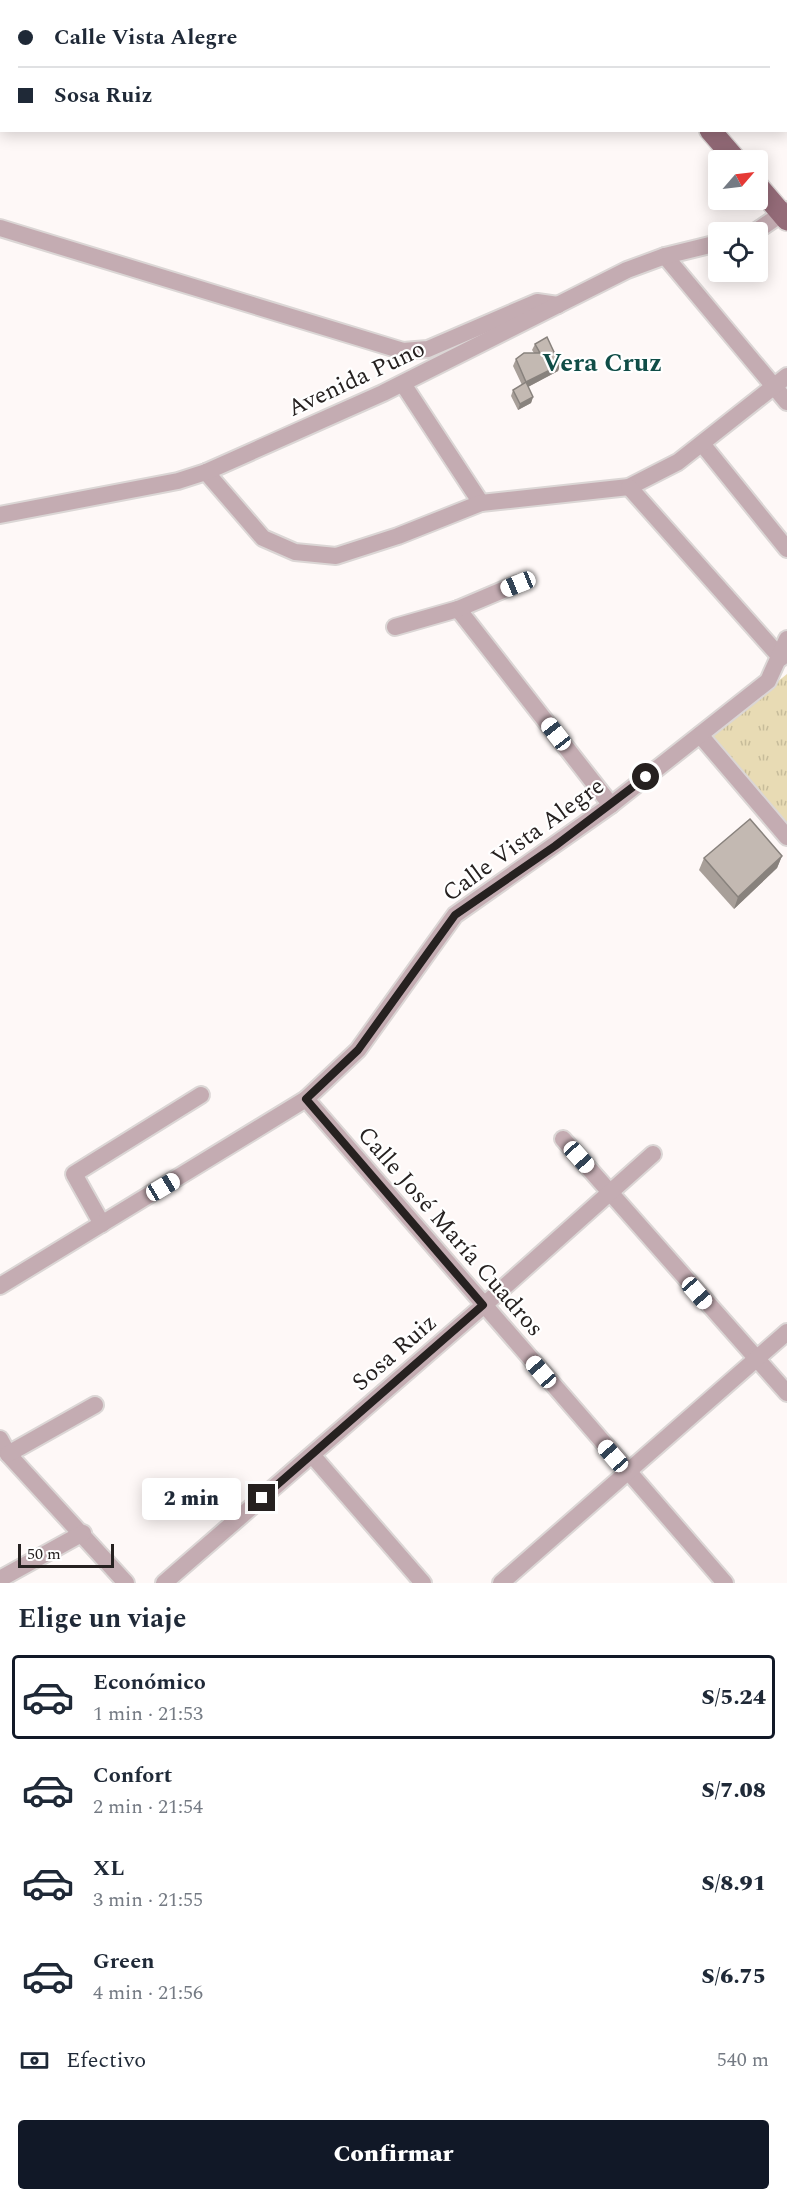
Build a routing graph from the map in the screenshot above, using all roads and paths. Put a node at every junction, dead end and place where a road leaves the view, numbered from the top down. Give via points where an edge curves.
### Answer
1 (712, 132) edge
2 (727, 150) edge
3 (768, 197) edge
4 (785, 215) edge
5 (768, 225) edge
6 (0, 228) edge
7 (708, 245) edge
8 (665, 256) junction
9 (558, 305) junction
10 (781, 381) edge
11 (403, 384) junction
12 (787, 402) edge
13 (703, 445) junction
14 (206, 472) junction
15 (630, 487) junction
16 (481, 503) junction
17 (0, 515) edge
18 (787, 549) edge
19 (518, 584) dead end
20 (458, 609) junction
21 (395, 627) dead end
22 (787, 639) edge
23 (781, 658) junction
24 (700, 735) junction
25 (611, 805) junction
26 (787, 837) edge
27 (201, 1095) dead end
28 (306, 1099) junction
29 (563, 1139) dead end
30 (653, 1154) dead end
31 (610, 1192) junction
32 (102, 1224) junction
33 (0, 1286) edge
34 (483, 1305) junction
35 (787, 1332) edge
36 (756, 1360) junction
37 (787, 1394) edge
38 (95, 1405) dead end
39 (4, 1447) edge
40 (312, 1455) junction
41 (627, 1473) junction
42 (83, 1533) junction
43 (0, 1579) edge
44 (126, 1583) edge
45 (164, 1583) edge
46 (423, 1583) edge
47 (501, 1583) edge
48 (725, 1583) edge

1 - 2 main road
3 - 4 main road
4 - 5 street
6 - 9 street via 403,351 428,350 537,302
7 - 8 street, Avenida Puno
8 - 9 street, Avenida Puno via 627,270
8 - 10 street
9 - 11 street, Avenida Puno
10 - 12 street
10 - 13 street
11 - 14 street, Avenida Puno
11 - 16 street
13 - 15 street
13 - 18 street
14 - 16 street via 264,538 295,552 336,556 354,552
14 - 17 street, Avenida Puno
15 - 16 street
15 - 23 street
19 - 20 street
20 - 21 street
20 - 25 street
22 - 23 street, Calle Vista Alegre
23 - 24 street, Calle Vista Alegre via 768,681
24 - 25 street, Calle Vista Alegre
24 - 26 street
25 - 28 street, Calle Vista Alegre via 455,915 358,1050
27 - 32 street via 74,1174
28 - 32 street, Calle Vista Alegre
28 - 34 street, Calle José María Cuadros
29 - 31 street
30 - 31 street, Sosa Ruiz
31 - 34 street, Sosa Ruiz
31 - 36 street
32 - 33 street, Calle Vista Alegre
34 - 40 street, Sosa Ruiz
34 - 41 street, Calle José María Cuadros
35 - 36 street
36 - 37 street
36 - 41 street
38 - 39 street
39 - 42 street
40 - 45 street, Sosa Ruiz
40 - 46 street
41 - 47 street
41 - 48 street, Calle José María Cuadros
42 - 43 street
42 - 44 street

